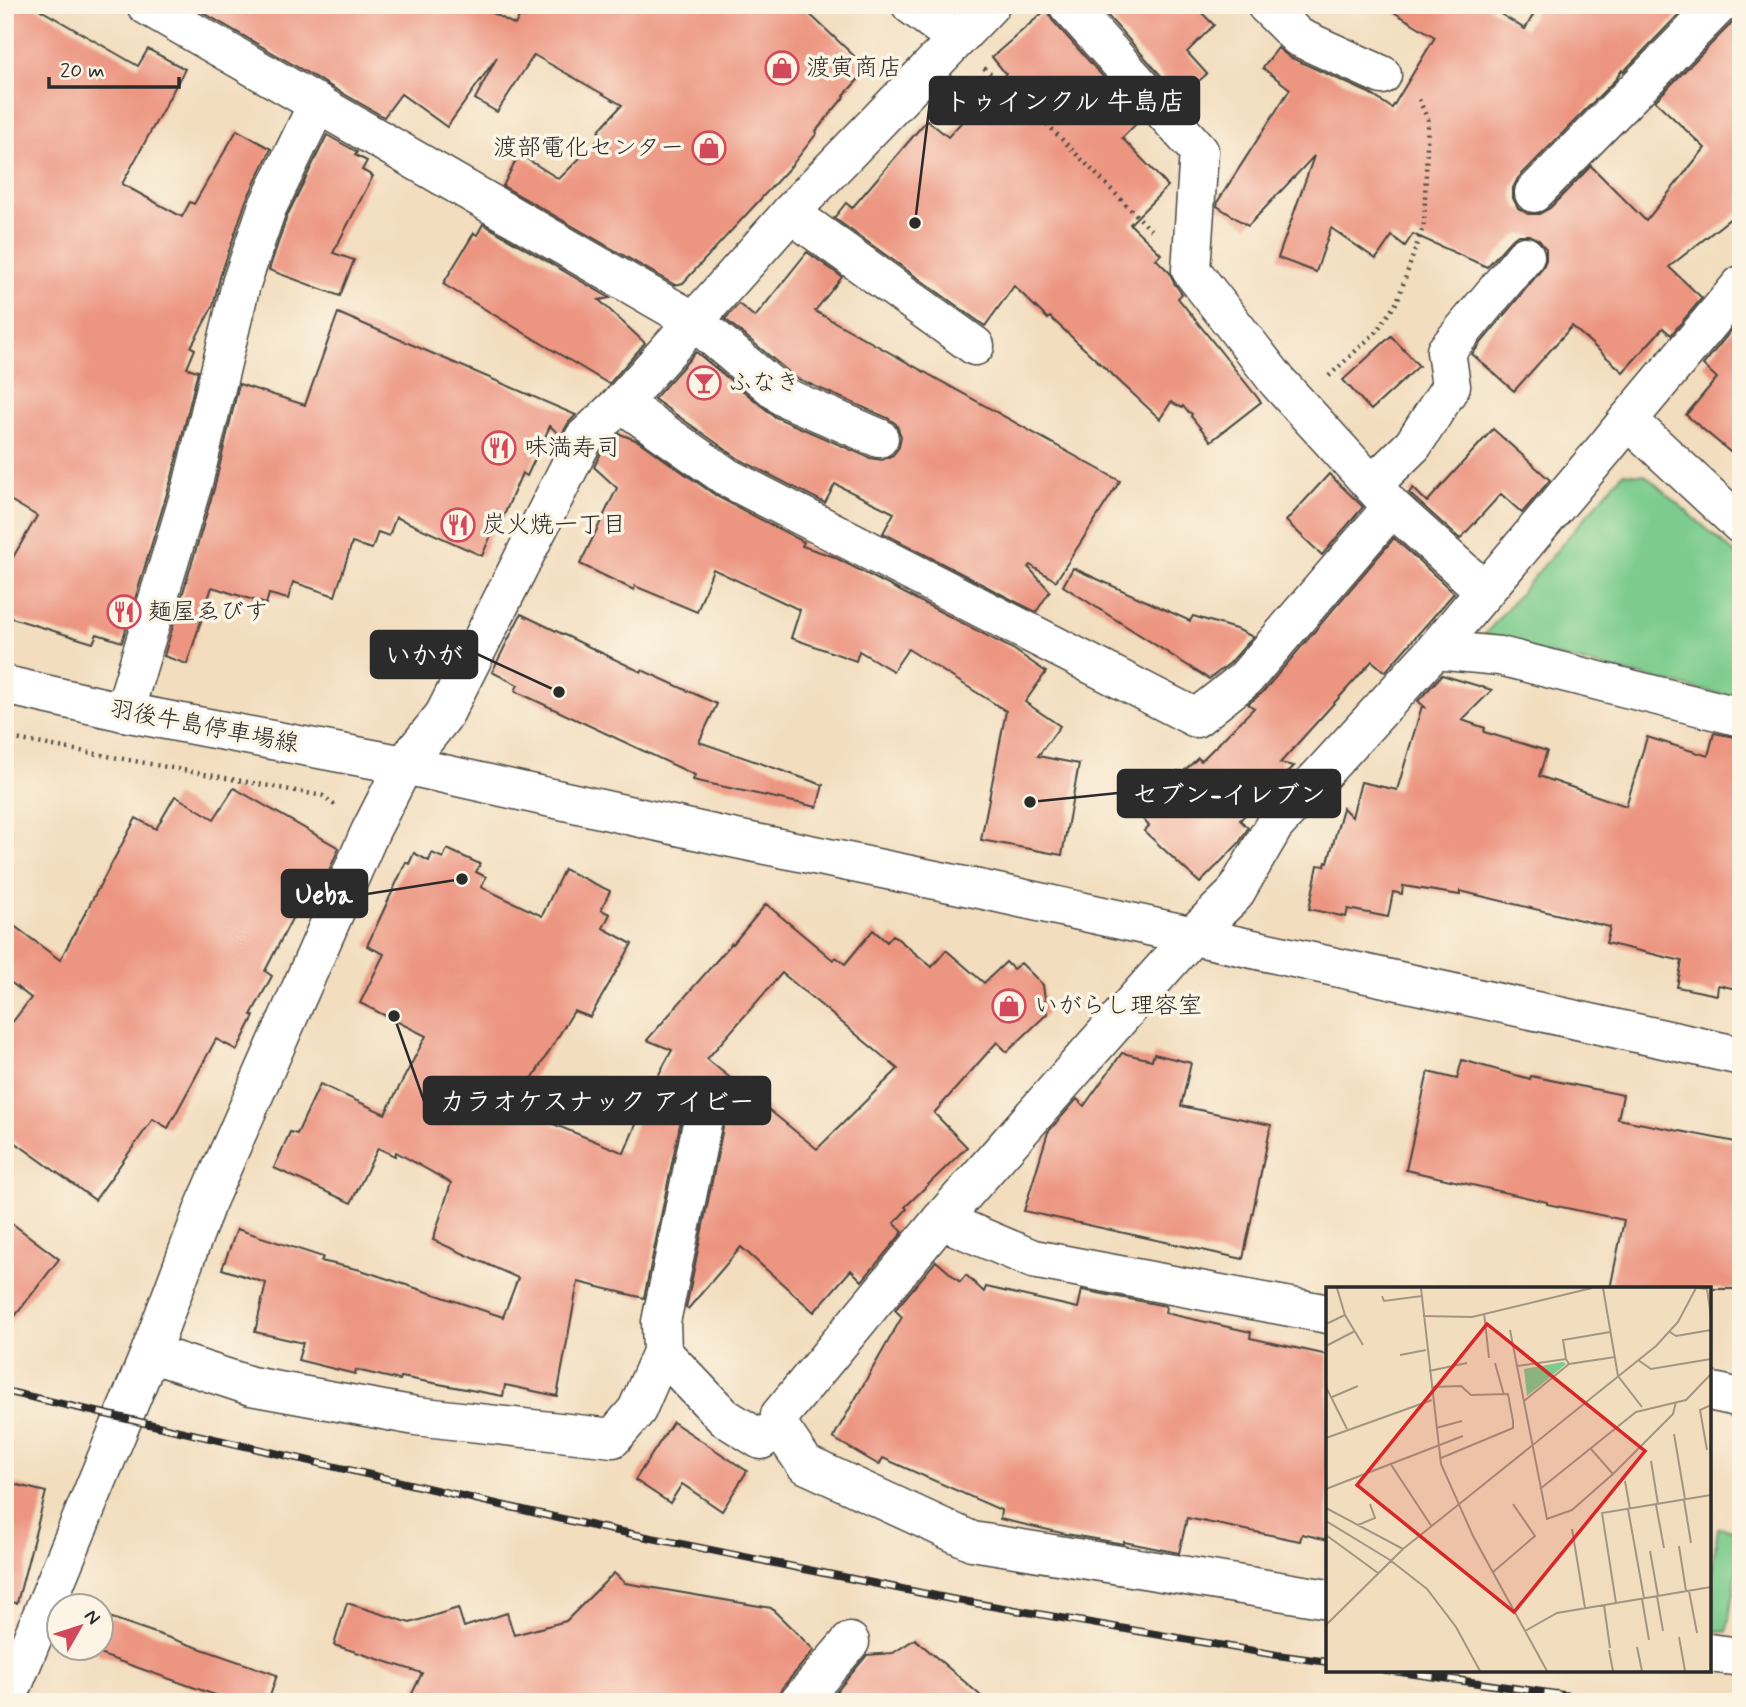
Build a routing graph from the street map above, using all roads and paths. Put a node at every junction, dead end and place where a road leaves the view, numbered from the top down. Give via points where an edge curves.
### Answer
1 (146, 5) edge
2 (911, 5) edge
3 (990, 5) edge
4 (1068, 5) edge
5 (1266, 5) edge
6 (1719, 5) edge
7 (956, 41) junction
8 (1382, 75) joint
9 (318, 103) junction
10 (1534, 193) dead end
11 (790, 213) junction
12 (1525, 256) dead end
13 (1191, 270) junction
14 (1741, 285) edge
15 (694, 321) junction
16 (975, 346) dead end
17 (621, 403) junction
18 (1298, 405) junction
19 (1628, 419) junction
20 (880, 438) dead end
21 (1382, 496) junction
22 (1741, 525) edge
23 (1485, 591) junction
24 (1435, 650) junction
25 (5, 685) edge
26 (124, 712) junction
27 (1741, 717) edge
28 (5, 737) edge
29 (404, 765) junction
30 (370, 832) junction
31 (1192, 936) junction
32 (1741, 1056) edge
33 (703, 1119) dead end
34 (941, 1220) junction
35 (1326, 1314) edge
36 (662, 1352) junction
37 (150, 1353) junction
38 (1711, 1391) edge
39 (1741, 1398) edge
40 (779, 1426) junction
41 (1326, 1599) edge
42 (850, 1642) dead end
43 (1711, 1653) edge
44 (1741, 1657) edge
45 (6, 1702) edge
46 (799, 1702) edge

1 - 9 street
2 - 7 street
3 - 7 street
4 - 13 street via 1199,151
5 - 8 street via 1298,37
6 - 10 street
7 - 11 street
7 - 13 path via 1045,122
8 - 18 path via 1419,98 1429,120 1424,224 1397,302 1376,332
9 - 15 street
9 - 26 street via 267,208 241,284 193,483
11 - 15 street
11 - 16 street
12 - 21 street via 1446,351 1451,386
13 - 18 street
14 - 19 street
15 - 17 street
15 - 20 street via 784,397
17 - 21 street via 728,478 1196,718 1245,679
17 - 29 street via 584,438 444,715
18 - 21 street
19 - 22 street
19 - 23 street
21 - 23 street
23 - 24 street
24 - 27 street via 1500,656
24 - 31 street via 1274,826 1234,895
25 - 26 street, 羽後牛島停車場線
26 - 29 street, 羽後牛島停車場線
28 - 30 path via 323,796
29 - 30 street
29 - 31 street, 羽後牛島停車場線
30 - 37 street via 205,1206
31 - 32 street, 羽後牛島停車場線
31 - 34 street
33 - 36 street via 661,1322
34 - 35 street via 1032,1259
34 - 40 street via 780,1415
36 - 37 street via 637,1410 613,1438 416,1416 250,1386
36 - 40 street via 724,1417 761,1440
37 - 45 street
38 - 39 street
40 - 41 street via 806,1464 972,1541
42 - 46 street
43 - 44 street

